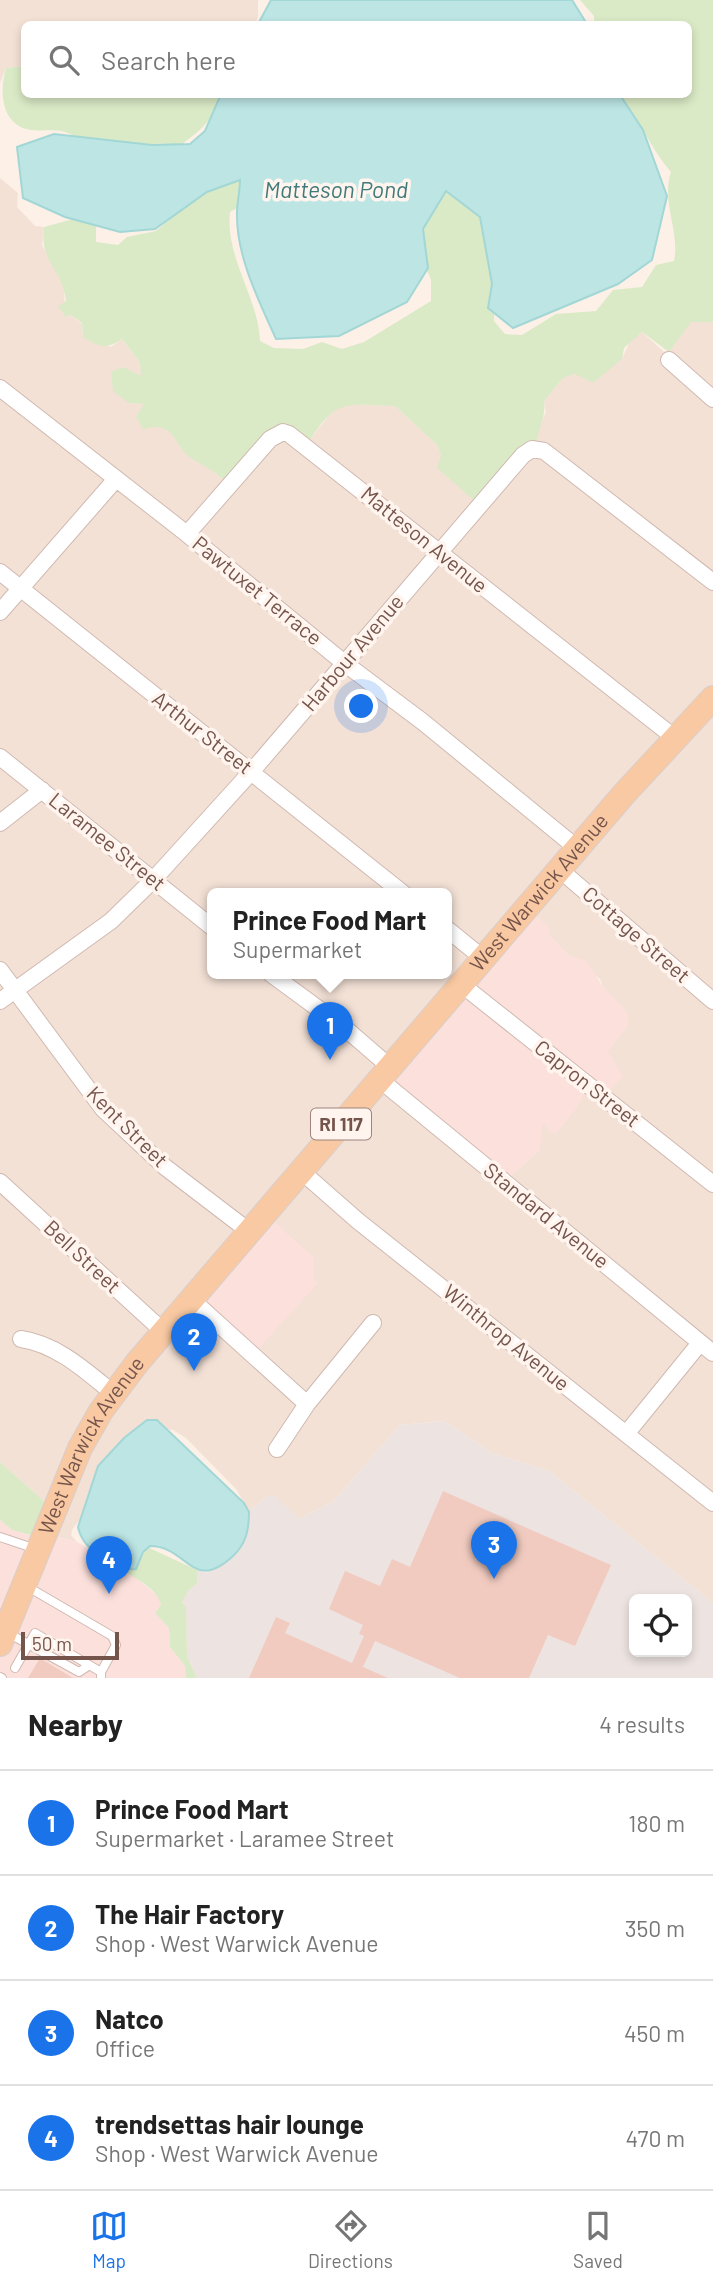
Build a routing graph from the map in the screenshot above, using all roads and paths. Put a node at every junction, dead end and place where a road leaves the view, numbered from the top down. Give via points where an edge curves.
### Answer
1 (669, 360) dead end
2 (0, 388) edge
3 (713, 399) edge
4 (116, 479) junction
5 (187, 534) junction
6 (439, 553) junction
7 (0, 572) edge
8 (713, 582) edge
9 (21, 588) junction
10 (0, 612) edge
11 (343, 662) junction
12 (713, 698) edge
13 (675, 738) junction
14 (0, 757) edge
15 (252, 771) junction
16 (41, 790) junction
17 (0, 823) edge
18 (578, 849) junction
19 (559, 869) junction
20 (154, 879) junction
21 (397, 888) edge
22 (207, 923) edge
23 (452, 933) edge
24 (484, 958) junction
25 (0, 970) edge
26 (278, 979) edge
27 (461, 984) junction
28 (16, 990) junction
29 (0, 1001) edge
30 (713, 1001) edge
31 (385, 1073) junction
32 (301, 1171) junction
33 (0, 1182) edge
34 (713, 1184) edge
35 (250, 1231) junction
36 (192, 1300) junction
37 (373, 1323) dead end
38 (164, 1332) junction
39 (21, 1339) dead end
40 (706, 1348) edge
41 (114, 1394) junction
42 (307, 1404) junction
43 (626, 1434) junction
44 (278, 1449) dead end
45 (713, 1503) edge
46 (0, 1538) edge
47 (39, 1550) junction
48 (26, 1586) junction
49 (5, 1626) edge
50 (30, 1643) junction
51 (15, 1668) dead end
52 (101, 1675) edge

1 - 3 street
2 - 4 street, Pawtuxet Terrace
4 - 5 street, Pawtuxet Terrace
4 - 9 street
5 - 6 street, Matteson Avenue via 270,439 283,432
5 - 11 street, Pawtuxet Terrace
6 - 8 street, Harbour Avenue via 523,455 538,449
6 - 11 street, Harbour Avenue
6 - 13 street, Matteson Avenue
7 - 9 street, Arthur Street
9 - 10 street
9 - 15 street, Arthur Street
11 - 15 street, Harbour Avenue
11 - 18 street, Pawtuxet Terrace
12 - 13 main road, West Warwick Avenue / RI 117
13 - 18 main road, West Warwick Avenue / RI 117
14 - 16 street, Laramee Street
15 - 20 street, Harbour Avenue
15 - 21 street, Arthur Street
16 - 17 street
16 - 20 street, Laramee Street
18 - 19 main road, West Warwick Avenue / RI 117
19 - 24 main road, West Warwick Avenue / RI 117
19 - 30 street, Cottage Street
20 - 22 street, Laramee Street
20 - 28 street, Harbour Avenue via 111,921
23 - 24 street
24 - 27 main road, West Warwick Avenue / RI 117
25 - 28 street, Kent Street
26 - 31 street via 346,1029
27 - 31 main road, West Warwick Avenue / RI 117
27 - 34 street, Capron Street
28 - 29 street, Harbour Avenue
28 - 35 street, Kent Street via 103,1109 165,1167
31 - 32 main road, West Warwick Avenue / RI 117
31 - 40 street, Standard Avenue
32 - 35 main road, West Warwick Avenue / RI 117
32 - 43 street, Winthrop Avenue
33 - 38 street, Bell Street
35 - 36 main road, West Warwick Avenue / RI 117
36 - 38 main road, West Warwick Avenue / RI 117
36 - 42 street
37 - 42 street
38 - 41 main road, West Warwick Avenue / RI 117
39 - 41 street via 39,1342
40 - 43 street
41 - 47 main road, West Warwick Avenue / RI 117 via 80,1448
42 - 44 street
43 - 45 street, Winthrop Avenue
46 - 47 lane
47 - 48 main road, West Warwick Avenue / RI 117
48 - 49 main road, West Warwick Avenue / RI 117
48 - 52 lane via 112,1636 116,1645
49 - 50 lane
50 - 51 lane
50 - 52 lane via 35,1633

